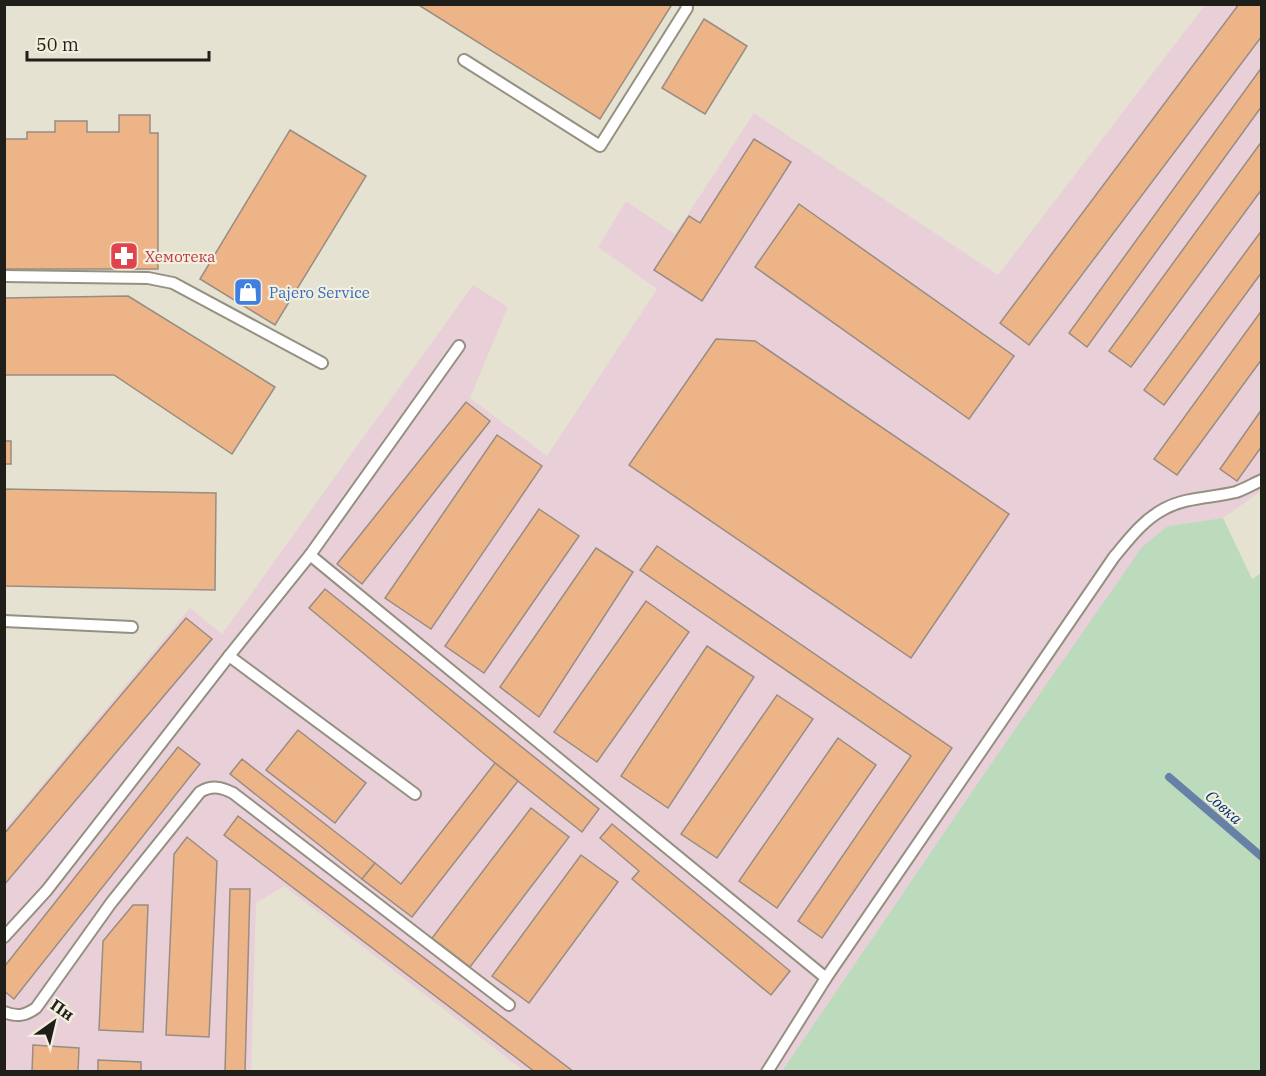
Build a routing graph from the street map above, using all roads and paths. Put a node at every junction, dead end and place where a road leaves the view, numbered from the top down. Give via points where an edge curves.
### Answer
1 (686, 4) edge
2 (464, 60) dead end
3 (4, 276) edge
4 (459, 345) dead end
5 (322, 363) dead end
6 (1262, 480) edge
7 (310, 555) junction
8 (4, 621) edge
9 (132, 627) dead end
10 (229, 656) junction
11 (415, 794) dead end
12 (4, 937) edge
13 (826, 978) junction
14 (509, 1005) dead end
15 (4, 1011) edge
16 (767, 1071) edge

1 - 2 lane via 600,146
3 - 5 lane via 148,278 173,283
4 - 7 lane
6 - 13 lane via 1238,491 1165,508 1130,537
7 - 10 lane
7 - 13 lane
8 - 9 lane
10 - 11 lane
10 - 12 lane via 47,890
13 - 16 lane
14 - 15 lane via 233,793 214,787 200,792 111,903 36,1008 24,1016

